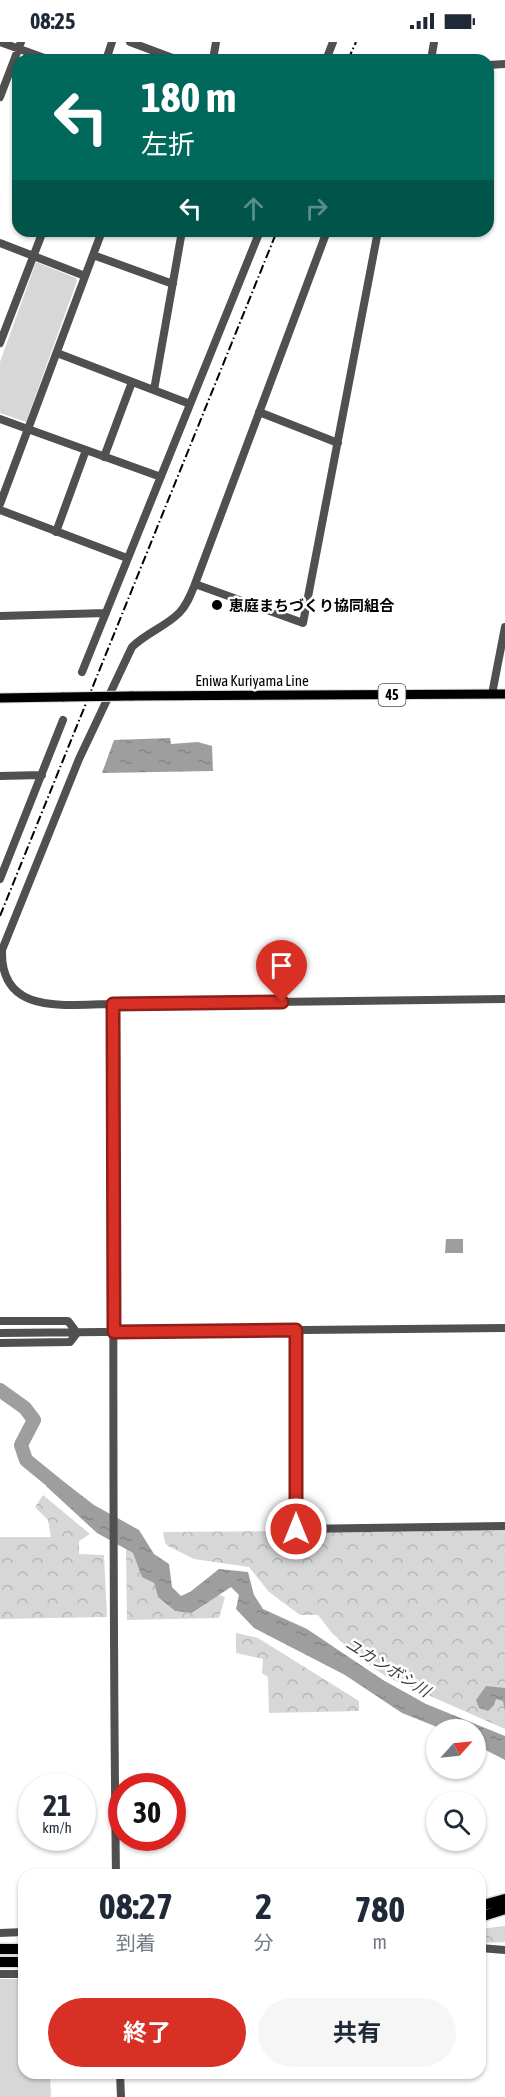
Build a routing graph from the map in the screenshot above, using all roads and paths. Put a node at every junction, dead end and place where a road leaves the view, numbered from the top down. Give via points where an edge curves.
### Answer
1 (0, 42) edge
2 (130, 42) edge
3 (19, 46) edge
4 (37, 54) edge
5 (158, 54) edge
6 (12, 65) edge
7 (0, 97) edge
8 (41, 237) edge
9 (100, 237) edge
10 (181, 237) edge
11 (258, 237) edge
12 (325, 237) edge
13 (377, 237) edge
14 (0, 243) edge
15 (34, 255) junction
16 (93, 255) junction
17 (85, 276) junction
18 (173, 284) junction
19 (2, 333) edge
20 (0, 343) edge
21 (57, 353) junction
22 (132, 382) junction
23 (154, 390) junction
24 (190, 404) junction
25 (258, 412) junction
26 (0, 419) edge
27 (28, 429) junction
28 (338, 443) junction
29 (86, 450) junction
30 (104, 457) junction
31 (161, 477) junction
32 (0, 504) edge
33 (0, 510) edge
34 (56, 532) junction
35 (127, 558) junction
36 (195, 584) junction
37 (106, 613) junction
38 (0, 616) edge
39 (505, 629) edge
40 (82, 672) dead end
41 (492, 694) junction
42 (505, 694) edge
43 (0, 698) edge
44 (63, 720) dead end
45 (42, 775) junction
46 (0, 776) edge
47 (0, 879) edge
48 (505, 999) edge
49 (113, 1004) junction
50 (0, 1321) edge
51 (505, 1328) edge
52 (296, 1330) junction
53 (114, 1332) junction
54 (0, 1333) edge
55 (77, 1333) junction
56 (0, 1343) edge
57 (505, 1526) edge
58 (116, 1869) edge
59 (505, 1899) edge
60 (486, 1904) edge
61 (505, 1909) edge
62 (486, 1915) edge
63 (18, 1932) edge
64 (0, 1933) edge
65 (486, 1948) edge
66 (0, 1949) edge
67 (18, 1949) edge
68 (505, 1950) edge
69 (0, 1962) edge
70 (18, 1962) edge
71 (0, 1974) edge
72 (18, 1974) edge
73 (120, 2079) edge
74 (121, 2097) edge

1 - 3 street
2 - 5 street
3 - 4 street
6 - 7 street
8 - 15 street
9 - 16 street
10 - 18 street
11 - 24 street
12 - 25 street
13 - 28 street
14 - 15 street
15 - 17 street
15 - 19 street
16 - 17 street
16 - 18 street
17 - 21 street
18 - 23 street
19 - 20 street
21 - 22 street
21 - 27 street
22 - 23 street
22 - 30 street
23 - 24 street
24 - 31 street
25 - 28 street
25 - 36 street
26 - 27 street
27 - 29 street
27 - 32 street
28 - 36 street via 303,623
29 - 30 street
29 - 34 street
30 - 31 street
31 - 35 street
33 - 34 street
34 - 35 street
35 - 37 street
36 - 49 street via 181,611 132,647 79,759 2,950 4,973 15,992 25,999 39,1004
37 - 38 street
37 - 40 street
39 - 41 street
41 - 42 main road, Eniwa Kuriyama Line / 45
41 - 43 main road, Eniwa Kuriyama Line / 45, bridge
44 - 45 street
45 - 46 street
45 - 47 street
48 - 49 street
49 - 53 street
50 - 55 street via 68,1321
51 - 52 street
52 - 53 street
52 - 57 street via 296,1529
53 - 55 street
53 - 58 street
54 - 55 street
55 - 56 street via 70,1342
59 - 60 highway
61 - 62 highway
63 - 64 street
65 - 68 street
66 - 67 highway
69 - 70 highway
71 - 72 street
73 - 74 street

